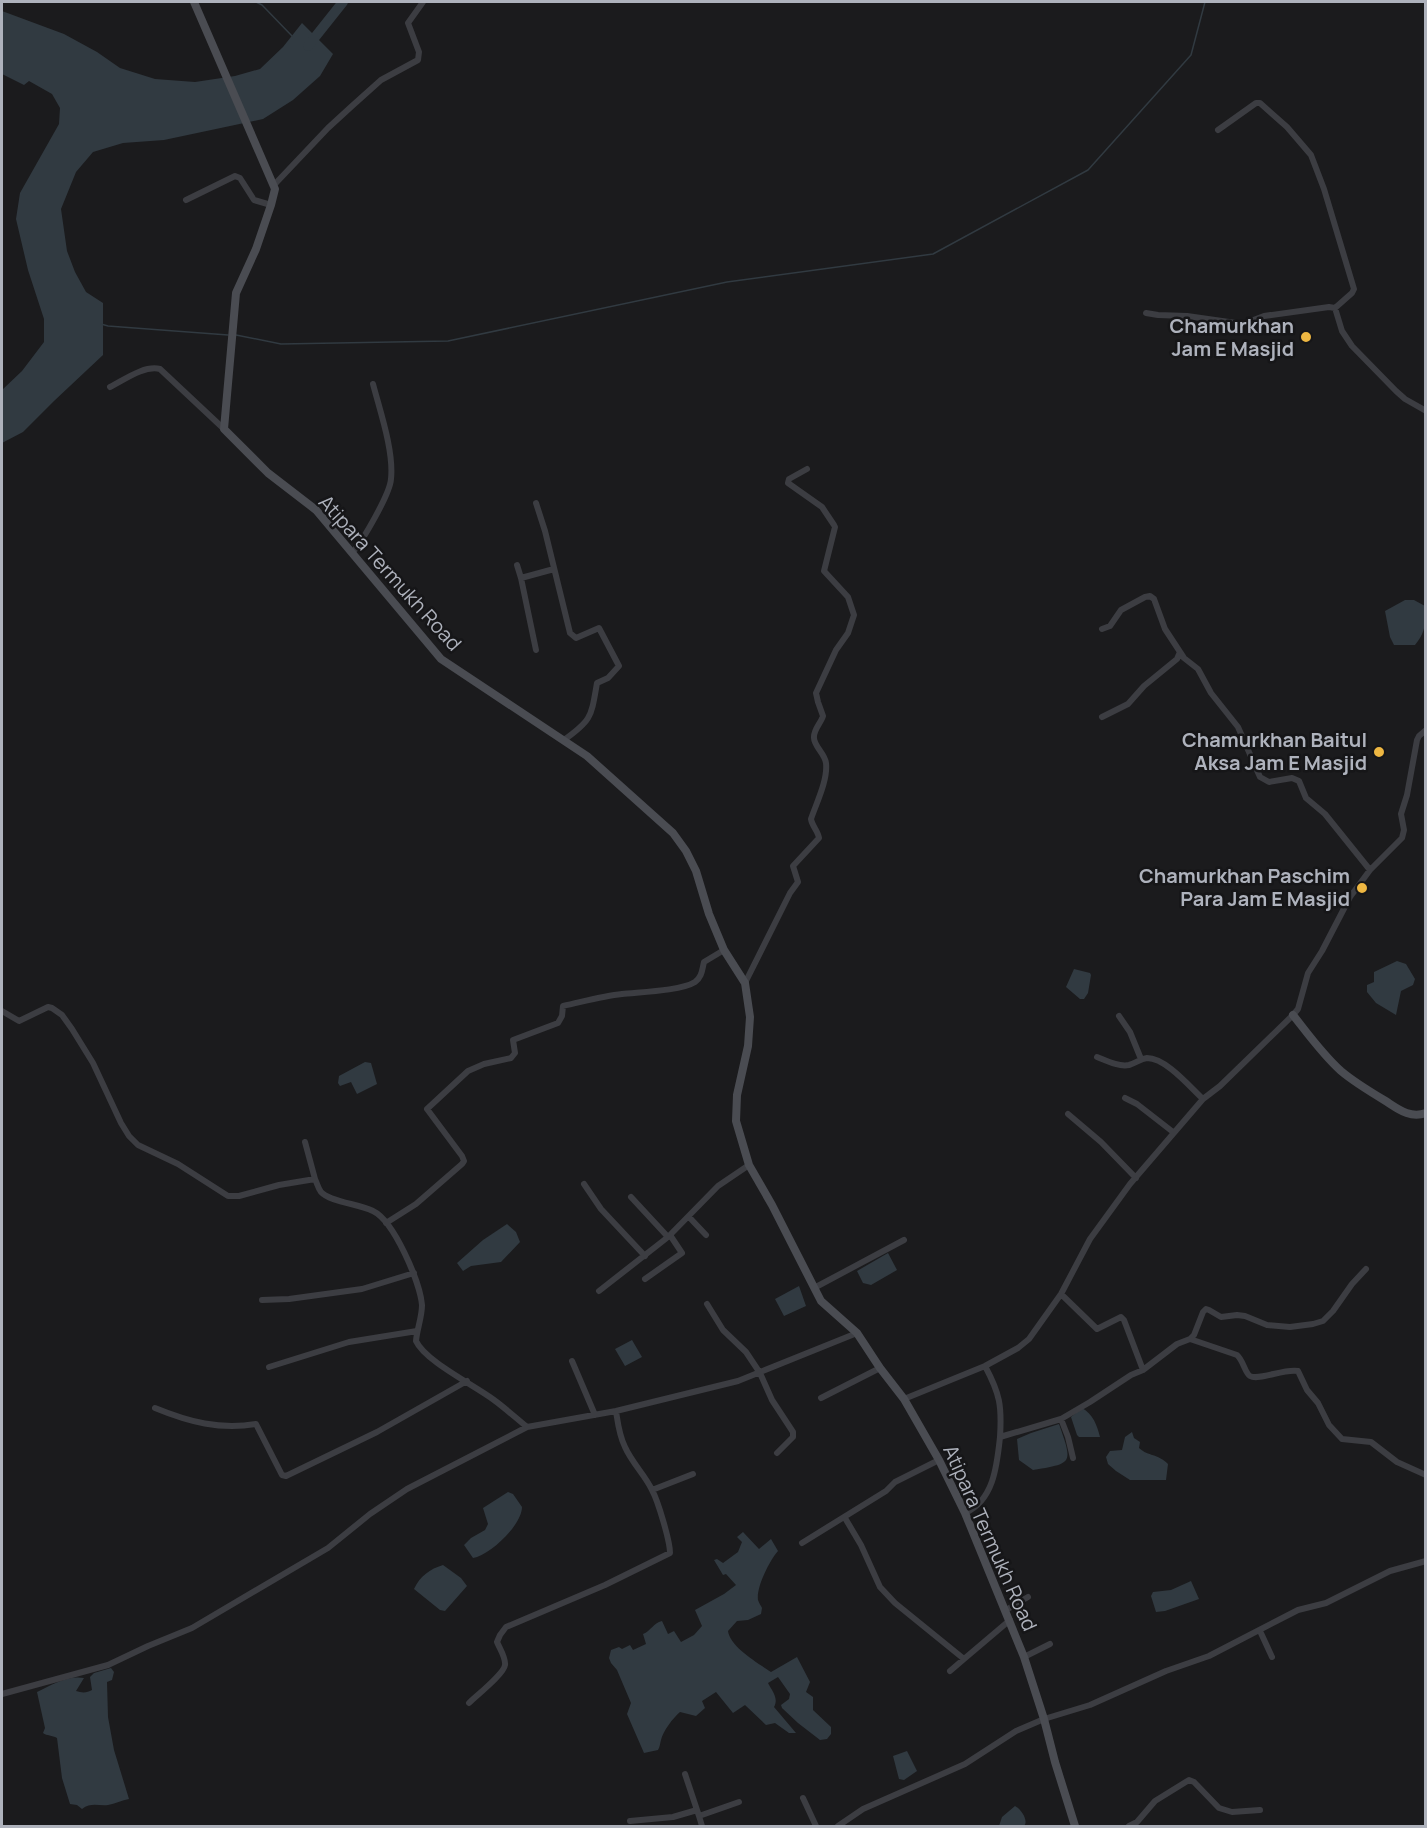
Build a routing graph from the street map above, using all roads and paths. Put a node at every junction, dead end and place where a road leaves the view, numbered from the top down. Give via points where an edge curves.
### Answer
1 (194, 2) edge
2 (423, 2) edge
3 (1218, 130) dead end
4 (274, 185) junction
5 (186, 200) dead end
6 (271, 205) junction
7 (1335, 308) junction
8 (1146, 313) dead end
9 (373, 384) dead end
10 (110, 387) dead end
11 (1425, 411) edge
12 (224, 429) junction
13 (807, 469) dead end
14 (536, 503) dead end
15 (353, 552) junction
16 (517, 565) dead end
17 (554, 569) junction
18 (521, 578) junction
19 (1102, 629) dead end
20 (536, 650) dead end
21 (1180, 652) junction
22 (1102, 717) dead end
23 (1425, 730) edge
24 (564, 740) junction
25 (1370, 870) junction
26 (724, 950) junction
27 (745, 983) junction
28 (2, 1011) edge
29 (1293, 1015) junction
30 (1119, 1016) dead end
31 (1097, 1057) dead end
32 (1141, 1059) junction
33 (1125, 1098) dead end
34 (1203, 1099) junction
35 (1425, 1113) edge
36 (1068, 1114) dead end
37 (1173, 1132) junction
38 (305, 1142) dead end
39 (749, 1165) junction
40 (1136, 1178) junction
41 (315, 1179) junction
42 (584, 1184) dead end
43 (631, 1197) dead end
44 (688, 1217) junction
45 (386, 1223) junction
46 (706, 1235) dead end
47 (669, 1236) junction
48 (904, 1240) dead end
49 (645, 1256) junction
50 (1366, 1269) dead end
51 (414, 1273) junction
52 (645, 1279) dead end
53 (814, 1288) junction
54 (599, 1291) dead end
55 (1061, 1294) junction
56 (262, 1300) dead end
57 (707, 1304) dead end
58 (417, 1330) junction
59 (857, 1333) junction
60 (1190, 1339) junction
61 (572, 1361) dead end
62 (986, 1366) junction
63 (269, 1367) dead end
64 (880, 1368) junction
65 (1143, 1370) junction
66 (760, 1373) junction
67 (467, 1381) junction
68 (821, 1398) dead end
69 (904, 1399) junction
70 (155, 1408) dead end
71 (616, 1411) junction
72 (595, 1415) junction
73 (1061, 1419) junction
74 (527, 1426) junction
75 (1000, 1437) junction
76 (777, 1453) dead end
77 (1073, 1458) dead end
78 (939, 1460) junction
79 (693, 1474) dead end
80 (1425, 1475) edge
81 (652, 1490) junction
82 (965, 1513) junction
83 (845, 1518) junction
84 (802, 1543) dead end
85 (1425, 1561) edge
86 (1028, 1597) dead end
87 (1006, 1610) junction
88 (1010, 1620) junction
89 (1260, 1631) junction
90 (1050, 1644) dead end
91 (1024, 1657) junction
92 (1272, 1657) dead end
93 (964, 1659) junction
94 (950, 1671) dead end
95 (2, 1694) edge
96 (469, 1704) dead end
97 (1044, 1719) junction
98 (685, 1774) dead end
99 (803, 1798) dead end
100 (739, 1802) dead end
101 (1260, 1810) dead end
102 (698, 1813) junction
103 (630, 1821) dead end
104 (702, 1827) edge
105 (816, 1827) edge
106 (838, 1827) edge
107 (1075, 1827) edge
108 (1129, 1827) edge

1 - 4 main road
2 - 4 street via 408,26 419,52 418,60 381,80 359,99
3 - 7 street via 1260,103 1311,155 1354,289
4 - 6 main road
5 - 6 street via 235,176 254,200
6 - 12 main road via 236,293
7 - 8 street via 1264,316 1243,324
7 - 11 street via 1342,331 1352,346 1396,391
9 - 15 street via 392,481 378,513
10 - 12 street via 146,369 160,369
12 - 15 main road, Atipara Termukh Road via 268,473 316,510
13 - 27 street via 788,483 822,507 835,527 824,571 848,597 854,615 816,693 823,716 814,740 826,765 811,819 819,838 793,866 798,882
14 - 17 street
15 - 24 main road, Atipara Termukh Road via 441,659
16 - 18 street
17 - 18 street
17 - 24 street via 573,636 576,639 599,628 619,666 597,683 590,716
18 - 20 street
19 - 21 street via 1110,626 1121,610 1150,596
21 - 22 street via 1128,704
21 - 25 street via 1198,669 1238,727 1260,777 1269,782 1292,778 1299,781 1306,798 1325,814
23 - 25 street via 1419,736 1402,809 1402,838
24 - 26 main road, Atipara Termukh Road via 674,833 696,872
25 - 29 street via 1350,897 1308,973
26 - 27 main road, Atipara Termukh Road
26 - 45 street via 704,962 702,974 692,984 563,1006 558,1023 513,1040 511,1058 468,1071 427,1109 464,1161 416,1204
27 - 39 main road, Atipara Termukh Road via 750,1017 736,1121
28 - 41 street via 19,1021 48,1007 62,1015 93,1063 129,1136 138,1145 178,1164 228,1196
29 - 34 street
29 - 35 main road via 1350,1078 1408,1115
30 - 32 street
31 - 32 street via 1124,1065
32 - 34 street via 1163,1064
33 - 37 street
34 - 37 street
36 - 40 street
37 - 40 street
38 - 41 street
39 - 44 street via 718,1186
39 - 53 main road, Atipara Termukh Road
40 - 55 street via 1090,1239
41 - 45 street via 326,1196 372,1210
42 - 49 street via 601,1209
43 - 47 street
44 - 46 street
44 - 47 street
45 - 51 street
47 - 49 street
47 - 52 street via 682,1252
48 - 53 street
49 - 54 street
50 - 60 street via 1333,1311 1313,1324 1267,1325 1245,1316 1221,1317 1206,1309
51 - 56 street via 362,1289
51 - 58 street via 422,1304
53 - 59 main road, Atipara Termukh Road via 821,1301
55 - 62 street via 1029,1339
55 - 65 street via 1096,1329 1121,1317
57 - 66 street via 723,1330
58 - 63 street via 349,1342
58 - 67 street via 416,1341 422,1351
59 - 64 main road, Atipara Termukh Road
59 - 66 street
60 - 65 street
60 - 80 street via 1237,1355 1252,1377 1298,1371 1329,1425 1342,1439 1371,1442 1397,1462
61 - 72 street
62 - 69 street
62 - 75 street via 1000,1401
64 - 68 street
64 - 69 main road, Atipara Termukh Road
65 - 73 street
66 - 71 street
66 - 76 street via 771,1400 793,1432 794,1437
67 - 70 street via 377,1432 286,1476 256,1424 219,1427
67 - 74 street
69 - 78 main road, Atipara Termukh Road
71 - 72 street
71 - 81 street via 625,1447
72 - 74 street
73 - 75 street
73 - 77 street
74 - 95 street via 407,1489 328,1548 192,1628 108,1665
75 - 82 street via 997,1466 984,1498
78 - 82 main road, Atipara Termukh Road
78 - 83 street via 895,1482
79 - 81 street
81 - 96 street via 670,1552 506,1628 497,1642 505,1667
82 - 87 main road, Atipara Termukh Road
83 - 84 street
83 - 93 street via 880,1587
85 - 89 street via 1390,1571 1326,1603 1298,1610
86 - 87 street
87 - 88 main road, Atipara Termukh Road
88 - 91 main road, Atipara Termukh Road
88 - 93 street
89 - 92 street
89 - 97 street via 1090,1706
90 - 91 street
91 - 97 main road, Atipara Termukh Road
93 - 94 street
97 - 106 street via 1016,1731 965,1764 863,1809
97 - 107 main road, Atipara Termukh Road
98 - 102 street
99 - 105 street
100 - 102 street
101 - 108 street via 1232,1812 1219,1808 1189,1780 1155,1801
102 - 103 street
102 - 104 street

